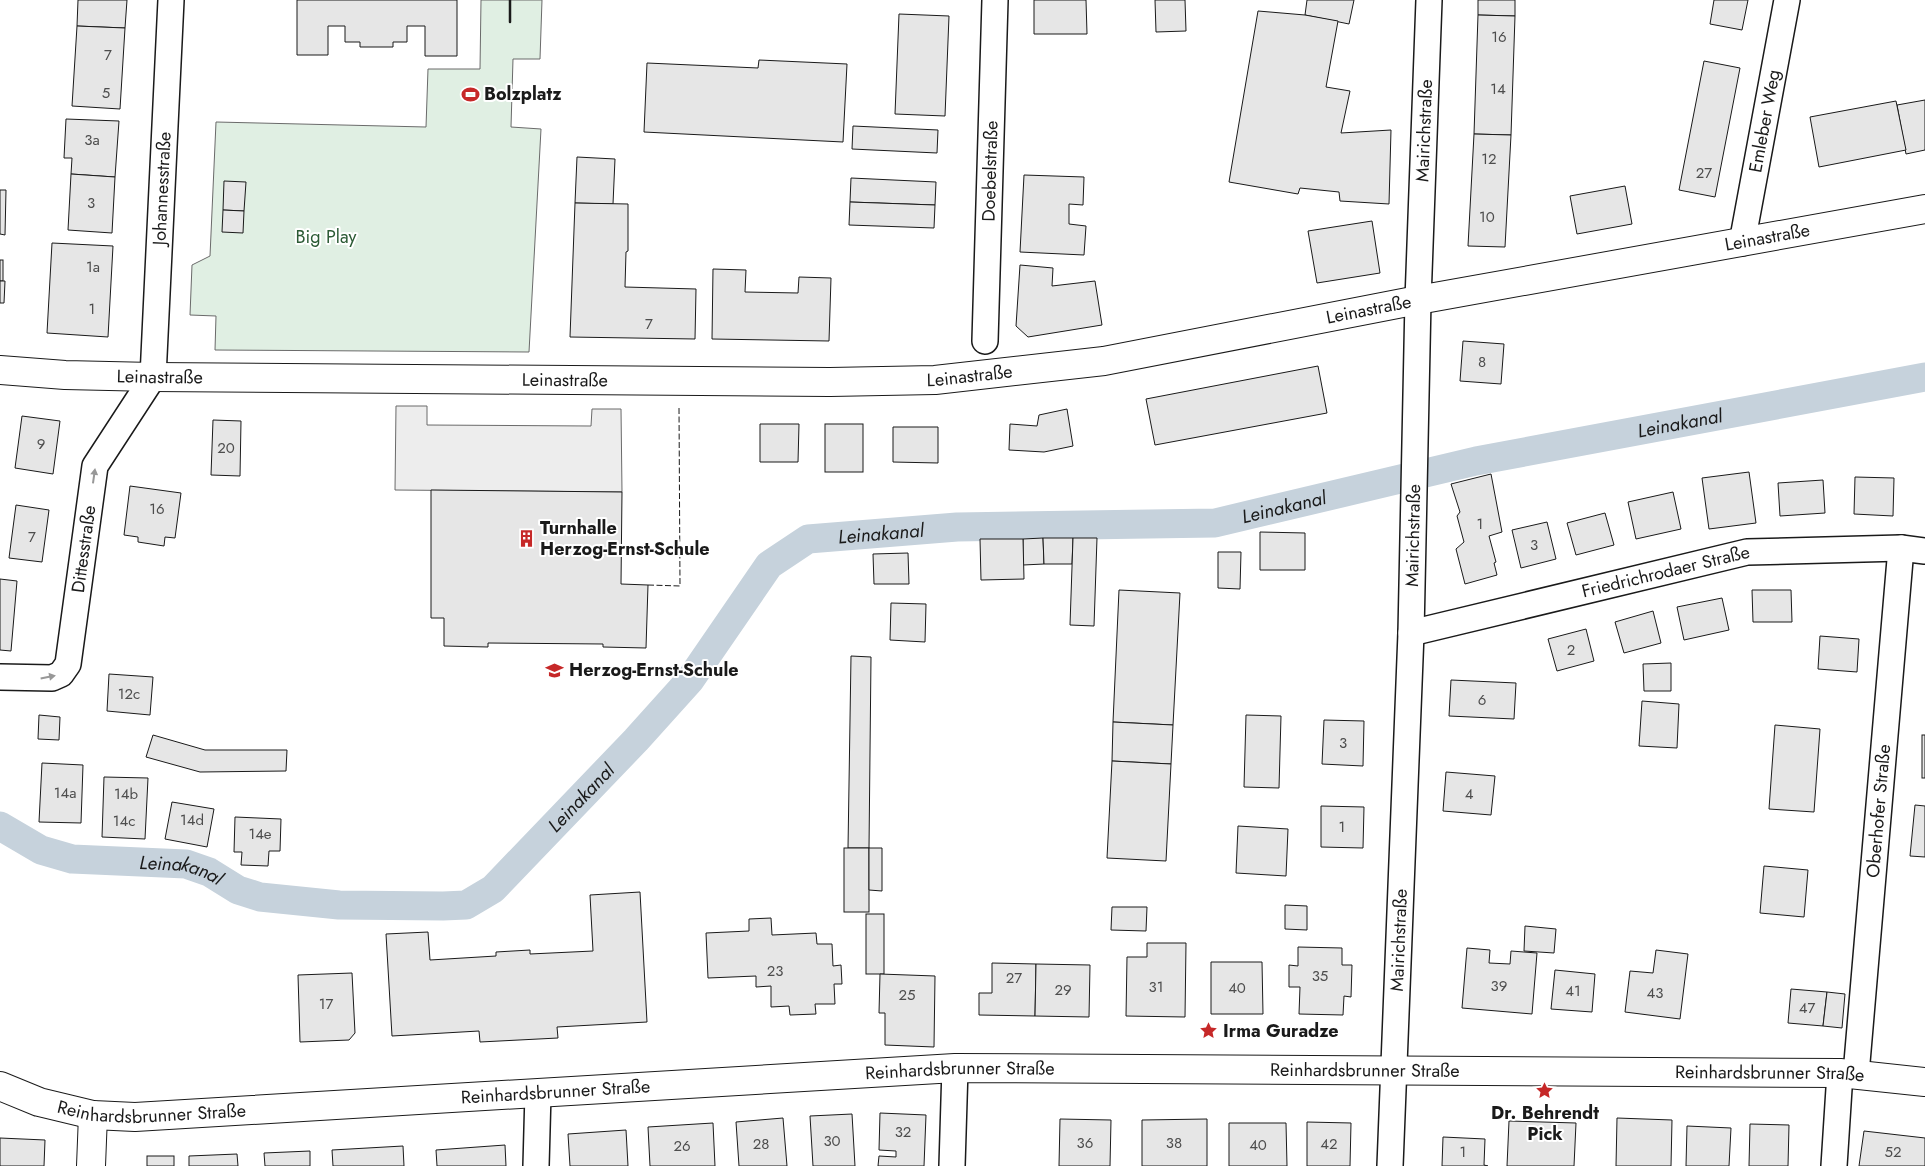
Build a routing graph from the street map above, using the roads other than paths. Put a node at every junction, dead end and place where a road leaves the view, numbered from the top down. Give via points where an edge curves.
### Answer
1 (171, 0) edge
2 (995, 0) edge
3 (1429, 0) edge
4 (1787, 0) edge
5 (1925, 209) edge
6 (1742, 244) junction
7 (1418, 300) junction
8 (984, 342) dead end
9 (0, 370) edge
10 (153, 377) junction
11 (1901, 548) junction
12 (1925, 551) edge
13 (1411, 633) junction
14 (0, 677) edge
15 (955, 1068) junction
16 (1393, 1070) junction
17 (1848, 1073) junction
18 (1925, 1082) edge
19 (0, 1086) edge
20 (538, 1093) junction
21 (92, 1115) junction
22 (91, 1166) edge
23 (536, 1166) edge
24 (952, 1166) edge
25 (1390, 1166) edge
26 (1834, 1166) edge

1 - 10 street, Johannesstraße
2 - 8 street, Doebelstraße
3 - 7 street, Mairichstraße
4 - 6 street, Emleber Weg
5 - 6 street, Leinastraße
6 - 7 street, Leinastraße
7 - 10 street, Leinastraße via 1104,361 935,380
7 - 13 street, Mairichstraße
9 - 10 street, Leinastraße
14 -> 10 street, Dittesstraße via 52,678 61,674 68,664 95,466
11 - 12 street, Friedrichrodaer Straße
11 - 13 street, Friedrichrodaer Straße via 1747,552
11 - 17 street, Oberhofer Straße
13 - 16 street, Mairichstraße
15 - 16 street, Reinhardsbrunner Straße
15 - 20 street, Reinhardsbrunner Straße
15 - 24 street
16 - 17 street, Reinhardsbrunner Straße
16 - 25 street, Mairichstraße
17 - 18 street, Reinhardsbrunner Straße
17 - 26 street, Oberhofer Straße
19 - 21 street, Reinhardsbrunner Straße via 39,1102
20 - 21 street, Reinhardsbrunner Straße via 196,1115
20 - 23 street
21 - 22 street

